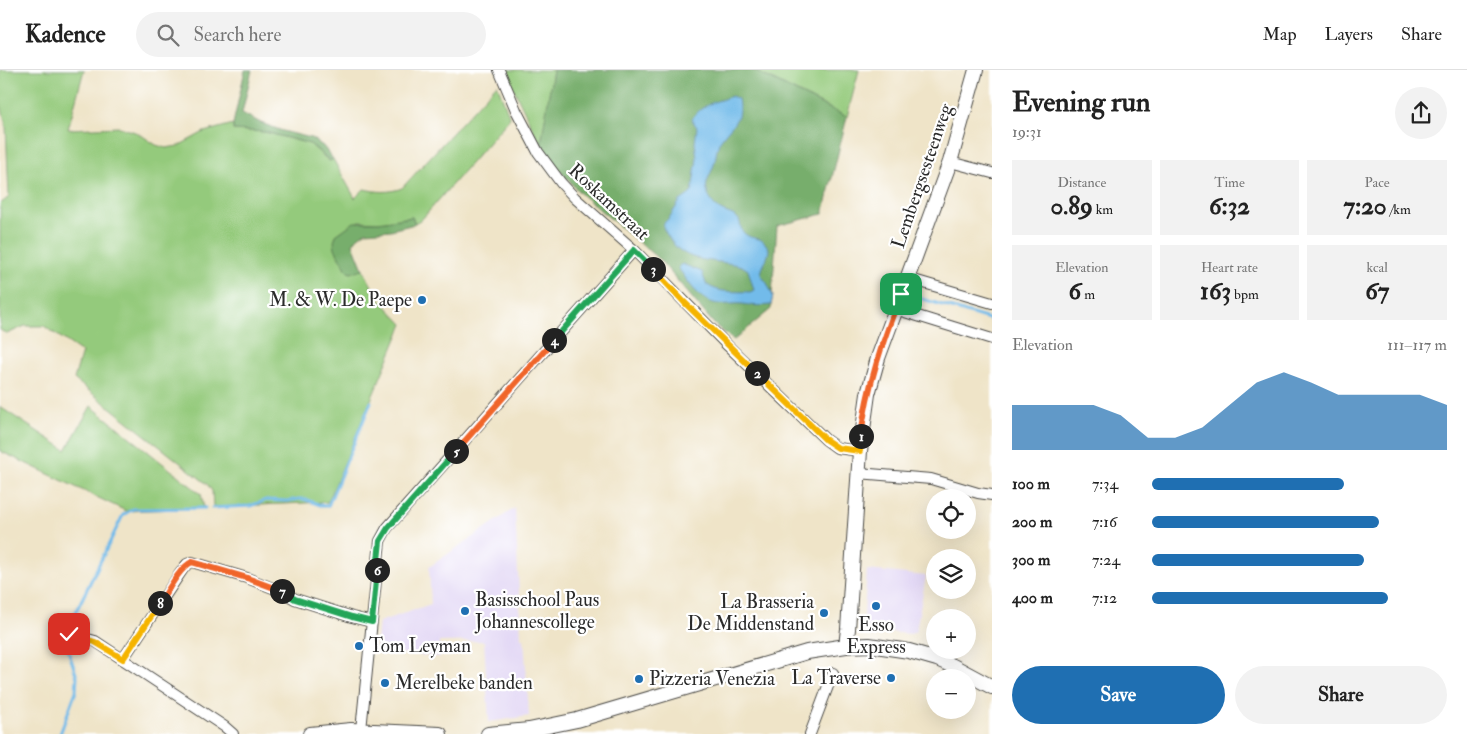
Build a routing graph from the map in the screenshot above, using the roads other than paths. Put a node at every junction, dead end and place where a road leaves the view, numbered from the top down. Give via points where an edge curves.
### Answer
1 (499, 70) edge
2 (976, 70) edge
3 (950, 162) junction
4 (992, 172) edge
5 (634, 250) junction
6 (907, 278) junction
7 (992, 303) edge
8 (895, 309) junction
9 (992, 339) edge
10 (860, 451) junction
11 (858, 473) junction
12 (992, 495) edge
13 (372, 622) junction
14 (69, 634) dead end
15 (846, 646) junction
16 (123, 659) junction
17 (834, 673) dead end
18 (992, 687) edge
19 (362, 730) junction
20 (233, 734) edge
21 (310, 734) edge
22 (440, 734) edge
23 (488, 734) edge
24 (810, 734) edge

1 - 5 street, Roskamstraat via 522,122 551,171 574,198
2 - 3 main road, Lembergsesteenweg
3 - 4 street
3 - 6 main road, Lembergsesteenweg
5 - 10 street, Roskamstraat via 826,440 838,448
5 - 13 street via 388,528 380,541
6 - 7 street
6 - 8 main road, Lembergsesteenweg
8 - 9 street
8 - 10 main road, Lembergsesteenweg via 868,394
10 - 11 main road, Lembergsesteenweg
11 - 12 street via 931,479
11 - 15 main road, Lembergsesteenweg
13 - 16 street via 295,599 247,578 192,562 183,569
13 - 19 street
14 - 16 street via 95,642
15 - 18 main road via 869,645 922,654
15 - 23 main road via 807,652 577,720
16 - 20 street
17 - 24 street
19 - 21 main road
19 - 22 main road

